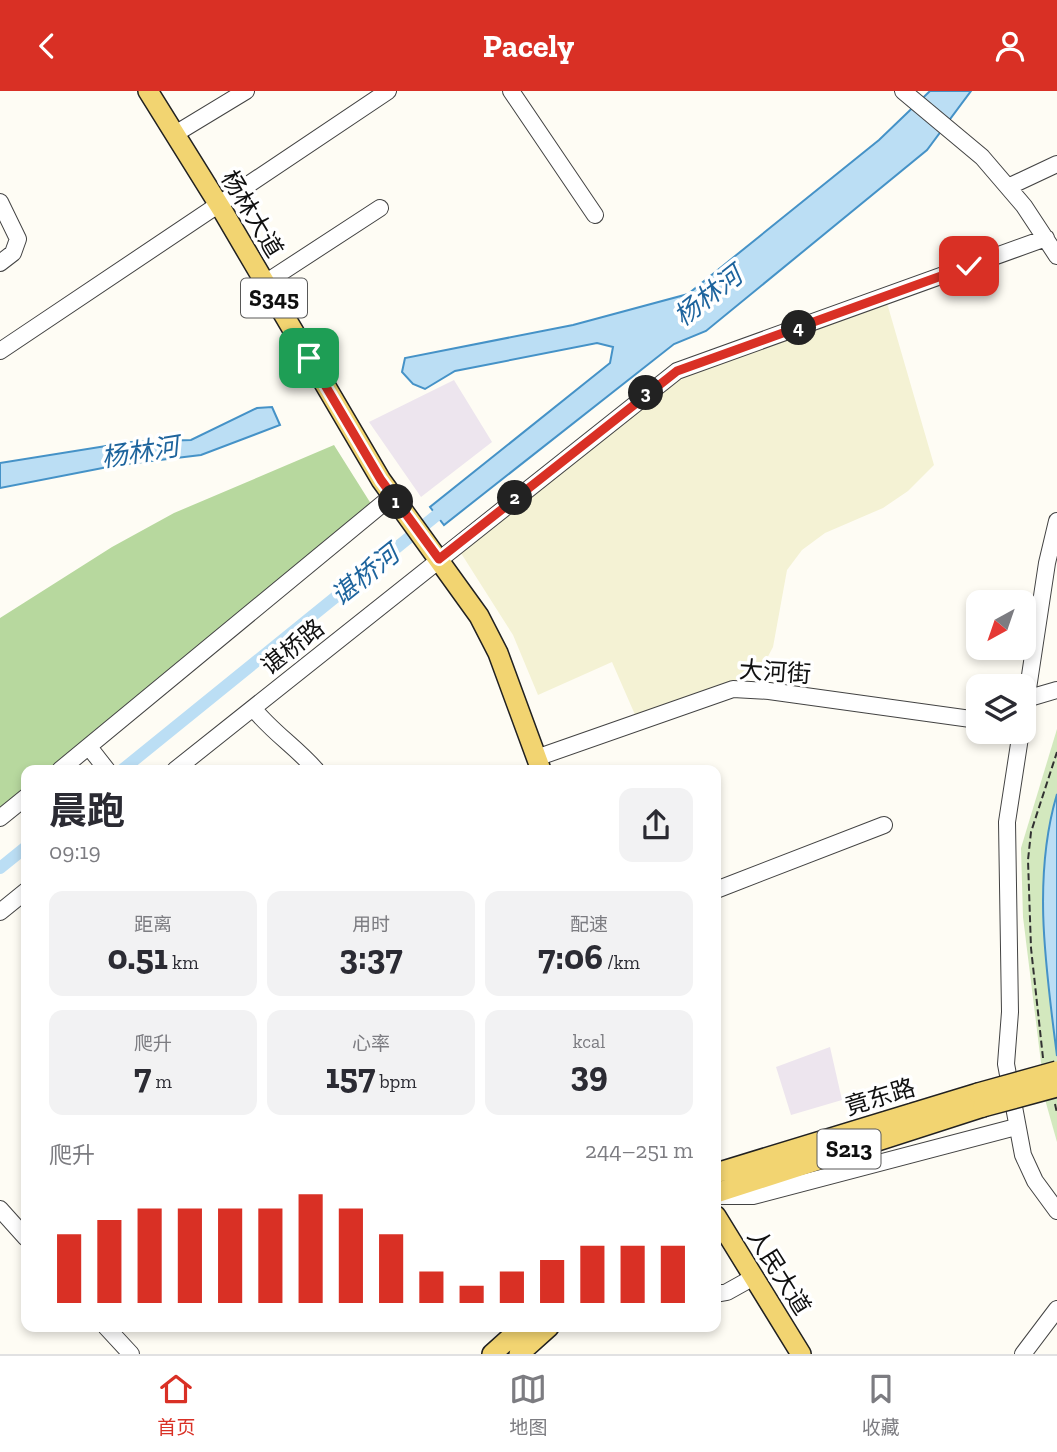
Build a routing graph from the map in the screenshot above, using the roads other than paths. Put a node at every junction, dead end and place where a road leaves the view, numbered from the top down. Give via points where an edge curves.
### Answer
1 (148, 91) edge
2 (246, 91) edge
3 (387, 91) edge
4 (511, 91) edge
5 (903, 92) edge
6 (175, 134) junction
7 (1057, 164) edge
8 (1008, 187) junction
9 (0, 202) edge
10 (219, 205) junction
11 (380, 208) dead end
12 (595, 215) dead end
13 (1046, 238) junction
14 (1057, 256) edge
15 (0, 263) edge
16 (265, 283) junction
17 (0, 351) edge
18 (396, 501) junction
19 (1057, 521) edge
20 (439, 559) junction
21 (1030, 674) edge
22 (1057, 690) edge
23 (1036, 701) edge
24 (253, 708) junction
25 (966, 718) edge
26 (1019, 744) edge
27 (89, 747) junction
28 (539, 764) edge
29 (66, 765) edge
30 (103, 765) edge
31 (182, 765) edge
32 (312, 765) edge
33 (21, 801) edge
34 (0, 818) edge
35 (884, 825) dead end
36 (721, 888) edge
37 (21, 895) edge
38 (0, 912) edge
39 (1051, 1068) edge
40 (1056, 1094) edge
41 (981, 1100) junction
42 (1016, 1126) junction
43 (721, 1172) edge
44 (721, 1193) edge
45 (721, 1195) edge
46 (0, 1209) edge
47 (1057, 1211) edge
48 (721, 1224) edge
49 (21, 1232) edge
50 (721, 1243) edge
51 (745, 1282) junction
52 (721, 1293) edge
53 (1057, 1309) edge
54 (111, 1332) edge
55 (516, 1332) edge
56 (543, 1332) edge
57 (131, 1354) edge
58 (492, 1354) edge
59 (519, 1354) edge
60 (790, 1354) edge
61 (801, 1354) edge
62 (1023, 1354) edge

1 - 6 main road, 杨林大道 / S345
2 - 6 street
3 - 10 street
4 - 12 street
5 - 8 street via 982,157
6 - 10 main road, 杨林大道 / S345
7 - 8 street
8 - 13 street
9 - 15 street via 19,239 13,253
10 - 16 main road, 杨林大道 / S345
10 - 17 street
11 - 16 street
13 - 14 street
13 - 20 street, 谌桥路 via 677,371
16 - 18 main road, 杨林大道 / S345
18 - 20 main road, S345
18 - 27 street
19 - 21 street
20 - 24 street, 谌桥路
20 - 28 main road, S345 via 479,616 498,653
22 - 23 street
24 - 31 street, 谌桥路
24 - 32 street via 272,732 298,749
25 - 28 street, 大河街 via 733,689
26 - 42 street via 1007,822 1010,1012 1006,1064
27 - 29 street
27 - 30 street
33 - 34 street
35 - 36 street
37 - 38 street
39 - 41 main road, bridge
40 - 41 main road, bridge
41 - 43 main road, 竟东路 / S213
41 - 44 main road, 竟东路 / S213
42 - 45 street via 753,1196
42 - 47 street via 1035,1181
46 - 49 street
48 - 61 main road, 人民大道
50 - 51 main road, 人民大道
51 - 52 street
51 - 60 main road, 人民大道
53 - 62 street
54 - 57 street
55 - 58 main road
56 - 59 main road

